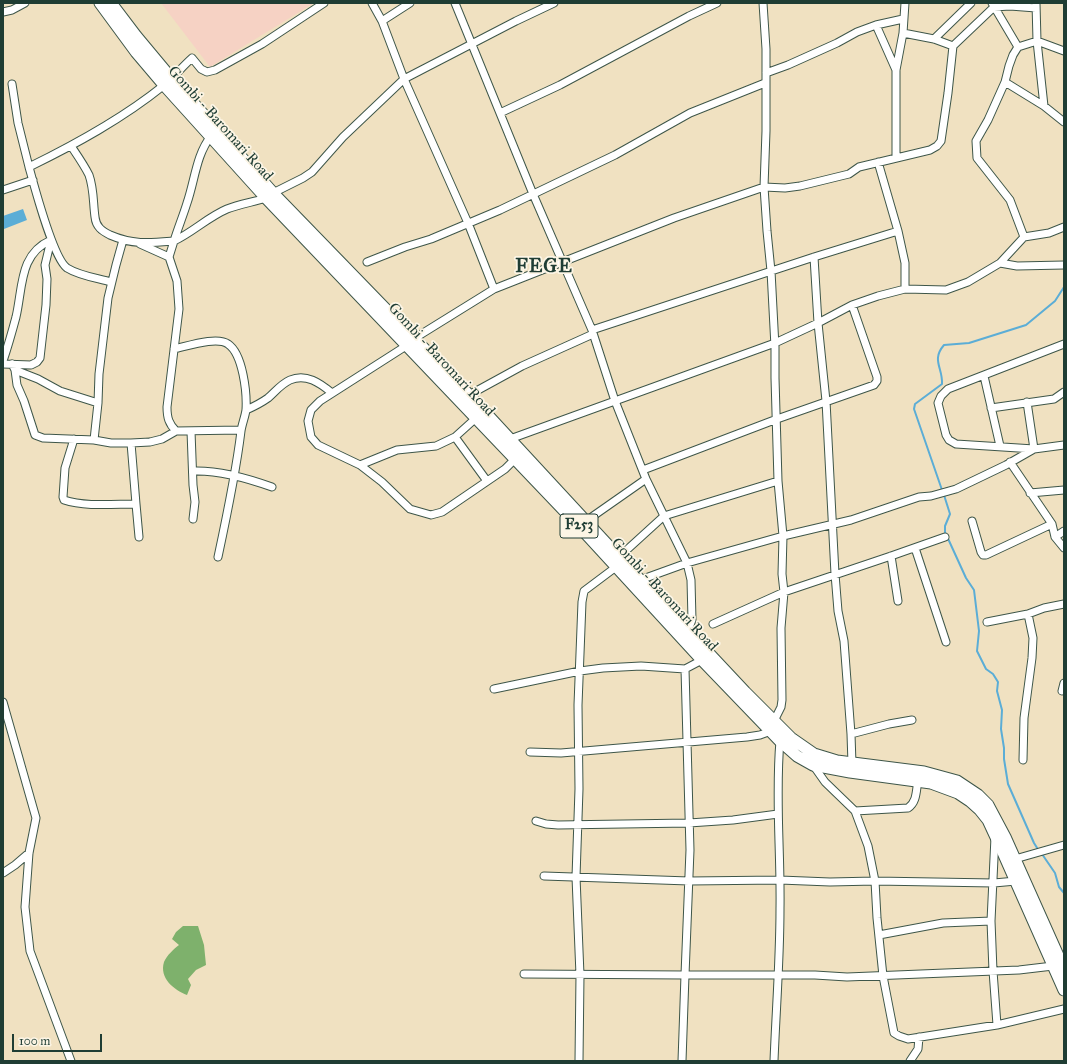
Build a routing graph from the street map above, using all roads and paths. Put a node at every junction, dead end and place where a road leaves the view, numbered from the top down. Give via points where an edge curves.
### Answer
1 (25, 3) edge
2 (100, 3) edge
3 (111, 3) edge
4 (324, 3) edge
5 (372, 3) edge
6 (410, 3) edge
7 (455, 3) edge
8 (554, 3) edge
9 (717, 3) edge
10 (763, 3) edge
11 (905, 3) edge
12 (971, 3) edge
13 (993, 5) edge
14 (1036, 5) edge
15 (3, 12) edge
16 (903, 19) junction
17 (382, 21) junction
18 (876, 25) junction
19 (903, 33) junction
20 (934, 40) junction
21 (1037, 41) junction
22 (472, 44) junction
23 (953, 46) junction
24 (1018, 47) junction
25 (1064, 51) edge
26 (896, 70) junction
27 (766, 73) junction
28 (404, 78) junction
29 (167, 82) junction
30 (1005, 82) junction
31 (765, 83) junction
32 (12, 84) dead end
33 (1044, 106) junction
34 (500, 113) junction
35 (1064, 113) edge
36 (1061, 121) edge
37 (210, 136) junction
38 (71, 146) junction
39 (896, 158) junction
40 (878, 162) junction
41 (29, 166) junction
42 (33, 180) junction
43 (764, 187) junction
44 (3, 190) edge
45 (533, 194) junction
46 (270, 195) junction
47 (468, 223) junction
48 (1064, 227) edge
49 (898, 231) junction
50 (1024, 237) junction
51 (51, 240) junction
52 (123, 240) junction
53 (174, 241) junction
54 (138, 243) junction
55 (169, 257) junction
56 (814, 257) junction
57 (367, 262) dead end
58 (562, 262) junction
59 (1000, 263) junction
60 (1064, 265) edge
61 (771, 271) junction
62 (111, 282) junction
63 (906, 288) junction
64 (494, 289) junction
65 (852, 305) junction
66 (818, 324) junction
67 (592, 332) junction
68 (415, 338) junction
69 (775, 343) junction
70 (1064, 344) edge
71 (406, 346) junction
72 (174, 349) junction
73 (3, 361) edge
74 (3, 364) edge
75 (14, 367) junction
76 (984, 376) junction
77 (461, 392) junction
78 (1064, 392) edge
79 (332, 393) junction
80 (615, 401) junction
81 (826, 401) junction
82 (1026, 402) junction
83 (98, 403) junction
84 (992, 408) junction
85 (246, 410) junction
86 (476, 418) junction
87 (777, 419) junction
88 (242, 430) junction
89 (192, 431) junction
90 (176, 432) junction
91 (455, 437) junction
92 (74, 439) junction
93 (510, 439) junction
94 (94, 440) junction
95 (131, 443) junction
96 (1064, 445) edge
97 (1000, 446) junction
98 (1034, 449) junction
99 (514, 460) junction
100 (1010, 462) junction
101 (360, 464) junction
102 (193, 470) junction
103 (643, 470) junction
104 (234, 476) junction
105 (646, 479) junction
106 (487, 481) junction
107 (778, 481) junction
108 (272, 487) dead end
109 (1064, 490) edge
110 (1030, 493) junction
111 (136, 504) junction
112 (664, 516) junction
113 (193, 519) dead end
114 (586, 521) junction
115 (972, 521) dead end
116 (1052, 524) junction
117 (833, 525) junction
118 (1064, 531) edge
119 (783, 536) junction
120 (139, 537) dead end
121 (945, 537) dead end
122 (1055, 537) junction
123 (915, 548) junction
124 (1064, 548) edge
125 (891, 556) junction
126 (218, 557) dead end
127 (618, 562) junction
128 (687, 563) junction
129 (835, 574) junction
130 (640, 580) junction
131 (784, 592) junction
132 (898, 601) dead end
133 (1064, 604) edge
134 (1028, 614) junction
135 (987, 622) dead end
136 (713, 624) dead end
137 (681, 629) junction
138 (946, 642) dead end
139 (702, 660) junction
140 (685, 669) junction
141 (580, 671) junction
142 (494, 689) dead end
143 (3, 702) edge
144 (912, 720) dead end
145 (772, 726) junction
146 (852, 734) junction
147 (780, 741) junction
148 (687, 742) junction
149 (579, 750) junction
150 (530, 752) dead end
151 (1023, 760) dead end
152 (852, 764) junction
153 (813, 765) junction
154 (918, 780) junction
155 (855, 811) junction
156 (778, 814) junction
157 (536, 821) dead end
158 (689, 823) junction
159 (577, 824) junction
160 (995, 834) junction
161 (1064, 845) edge
162 (29, 853) junction
163 (1015, 859) junction
164 (3, 873) edge
165 (544, 876) dead end
166 (576, 877) junction
167 (689, 880) junction
168 (780, 880) junction
169 (876, 881) junction
170 (1016, 881) junction
171 (994, 883) junction
172 (991, 921) junction
173 (879, 935) junction
174 (1053, 966) junction
175 (1064, 969) edge
176 (993, 972) junction
177 (524, 974) dead end
178 (580, 975) junction
179 (685, 975) junction
180 (778, 975) junction
181 (883, 976) junction
182 (1064, 990) edge
183 (1064, 1010) edge
184 (998, 1025) junction
185 (918, 1037) junction
186 (918, 1049) junction
187 (71, 1061) edge
188 (579, 1061) edge
189 (682, 1061) edge
190 (774, 1061) edge
191 (910, 1061) edge
192 (918, 1061) edge

1 - 15 street
2 - 29 main road, Gombi - Baromari Road / F253 via 136,52
3 - 29 main road, Gombi - Baromari Road / F253
4 - 29 street via 262,44 215,70 207,72 201,69 192,58
5 - 17 street
6 - 17 street
7 - 22 street
8 - 22 street
9 - 34 street via 560,85
10 - 27 street
11 - 16 street
12 - 20 street
13 - 14 street
13 - 23 street
13 - 24 street
14 - 21 street
16 - 18 street
16 - 19 street
17 - 28 street
18 - 26 street
18 - 27 street
19 - 20 street
19 - 26 street
20 - 23 street
21 - 24 street
21 - 25 street
21 - 33 street
22 - 28 street
22 - 34 street
23 - 39 street via 941,141 930,150
24 - 30 street
26 - 39 street
27 - 31 street
28 - 46 street via 343,137 312,172
28 - 47 street
29 - 37 main road, Gombi - Baromari Road / F253
29 - 38 street via 110,123
29 - 46 main road, Gombi - Baromari Road / F253
30 - 33 street
30 - 50 street via 976,141 975,150 977,158 1010,200
31 - 43 street
31 - 45 street via 690,113 616,155
32 - 41 street via 18,123
33 - 36 street
34 - 45 street
35 - 36 street
37 - 46 main road, Gombi - Baromari Road / F253
37 - 53 street via 204,144
38 - 41 street
38 - 52 street via 89,175 97,226
39 - 40 street
40 - 43 street via 859,167 849,174 800,186
40 - 49 street
41 - 42 street
42 - 44 street
42 - 51 street
43 - 58 street via 674,218
43 - 61 street
45 - 47 street
45 - 58 street
46 - 53 street via 228,209
46 - 68 main road, Gombi - Baromari Road / F253
46 - 71 main road, Gombi - Baromari Road / F253
47 - 57 street
47 - 64 street
48 - 50 street via 1049,233
49 - 56 street
49 - 63 street via 905,263
50 - 59 street
51 - 62 street via 62,263 68,268
51 - 73 street via 36,248 29,258
51 - 75 street via 46,265 46,305 40,358 37,362
52 - 54 street
52 - 62 street
53 - 54 street
53 - 55 street
54 - 55 street
55 - 72 street via 177,281 179,309
56 - 61 street
56 - 66 street
58 - 64 street
58 - 67 street
59 - 60 street via 1017,266
59 - 63 street via 968,282 946,290
61 - 67 street
61 - 69 street
62 - 83 street via 99,374
63 - 65 street
64 - 68 street
65 - 66 street
65 - 81 street via 877,381 874,385
66 - 69 street
66 - 81 street
67 - 77 street
67 - 80 street
68 - 77 main road, Gombi - Baromari Road / F253
69 - 80 street
69 - 87 street
70 - 76 street
71 - 77 main road, Gombi - Baromari Road / F253
71 - 79 street
72 - 85 street via 215,340 227,343 233,348 244,376
72 - 90 street via 167,417
74 - 75 street
75 - 83 street via 60,391
75 - 92 street via 17,385 35,435 43,438
76 - 84 street
76 - 97 street via 948,389 938,403 950,440 956,444
77 - 86 main road, Gombi - Baromari Road / F253
77 - 93 main road, Gombi - Baromari Road / F253
78 - 82 street via 1054,399
79 - 85 street via 308,378 299,378 290,380 268,398
79 - 101 street via 311,410 308,421 311,437 318,445
80 - 93 street
80 - 103 street
81 - 87 street
81 - 117 street
82 - 84 street
82 - 98 street
83 - 94 street
84 - 97 street
85 - 88 street
86 - 91 street
86 - 99 main road, Gombi - Baromari Road / F253
87 - 103 street
87 - 107 street
88 - 89 street
88 - 104 street
89 - 90 street
89 - 102 street
90 - 95 street via 150,442
91 - 101 street via 436,446 397,450
91 - 106 street
92 - 94 street
92 - 111 street via 65,468 64,500 91,504
93 - 114 main road, Gombi - Baromari Road / F253
94 - 95 street
95 - 111 street
96 - 98 street
97 - 98 street
98 - 100 street
99 - 106 street
99 - 127 main road, Gombi - Baromari Road / F253
100 - 110 street
100 - 117 street via 956,489 919,497
101 - 106 street via 410,509 430,515 442,512
102 - 104 street via 210,470
102 - 113 street
103 - 105 street
104 - 108 street
104 - 126 street
105 - 112 street
105 - 114 street
107 - 112 street
107 - 119 street
109 - 110 street
110 - 116 street
111 - 120 street
112 - 127 street
112 - 128 street
114 - 127 main road, Gombi - Baromari Road / F253
115 - 116 street via 983,555
116 - 122 street
117 - 119 street
117 - 129 street
118 - 122 street
119 - 128 street
119 - 131 street
121 - 123 street
122 - 124 street
123 - 125 street
123 - 138 street
125 - 129 street
125 - 132 street
127 - 130 main road, Gombi - Baromari Road / F253
127 - 137 main road, Gombi - Baromari Road / F253
127 - 141 street via 584,591
128 - 130 street
128 - 137 street via 691,580 692,620 690,625
129 - 131 street
129 - 146 street
130 - 137 main road, Gombi - Baromari Road / F253
131 - 136 street
131 - 145 street via 781,628 782,700
133 - 134 street
134 - 135 street
134 - 151 street via 1033,638 1024,718
137 - 139 main road, Gombi - Baromari Road / F253
137 - 145 main road, Gombi - Baromari Road / F253
139 - 140 street
139 - 145 main road, Gombi - Baromari Road / F253
140 - 141 street via 623,666
140 - 148 street
141 - 142 street
141 - 149 street
143 - 162 street via 36,818
144 - 146 street
145 - 147 main road, Gombi - Baromari Road / F253
145 - 148 street via 760,735
145 - 152 main road, Gombi - Baromari Road / F253 via 814,754
146 - 152 street
147 - 153 main road, Gombi - Baromari Road / F253 via 797,756
147 - 156 street
148 - 149 street
148 - 158 street
149 - 150 street via 556,753
149 - 159 street
152 - 163 main road, Gombi - Baromari Road / F253 via 924,772 957,781 988,805
153 - 154 main road, Gombi - Baromari Road / F253
153 - 155 street via 824,782
154 - 155 street via 914,801 908,808
154 - 160 main road, Gombi - Baromari Road / F253 via 947,788 970,801 988,820
155 - 169 street via 868,846
156 - 158 street
156 - 168 street
157 - 159 street via 558,825
158 - 159 street
158 - 167 street
159 - 166 street
160 - 170 main road, Gombi - Baromari Road / F253
160 - 171 street
161 - 163 street
162 - 164 street
162 - 187 street via 25,907 30,951
163 - 175 main road, Gombi - Baromari Road / F253
165 - 166 street
166 - 167 street
166 - 178 street
167 - 168 street
167 - 179 street
168 - 169 street
168 - 180 street
169 - 171 street
169 - 173 street
170 - 171 street
170 - 174 main road, Gombi - Baromari Road / F253
171 - 172 street
172 - 173 street via 943,924
172 - 176 street
173 - 181 street
174 - 176 street
174 - 182 main road, Gombi - Baromari Road / F253
176 - 181 street
176 - 184 street
177 - 178 street
178 - 179 street
178 - 188 street
179 - 180 street
179 - 189 street
180 - 181 street
180 - 190 street
181 - 185 street via 894,1033 908,1039
183 - 184 street
184 - 185 street
185 - 186 street
186 - 191 street
186 - 192 street

